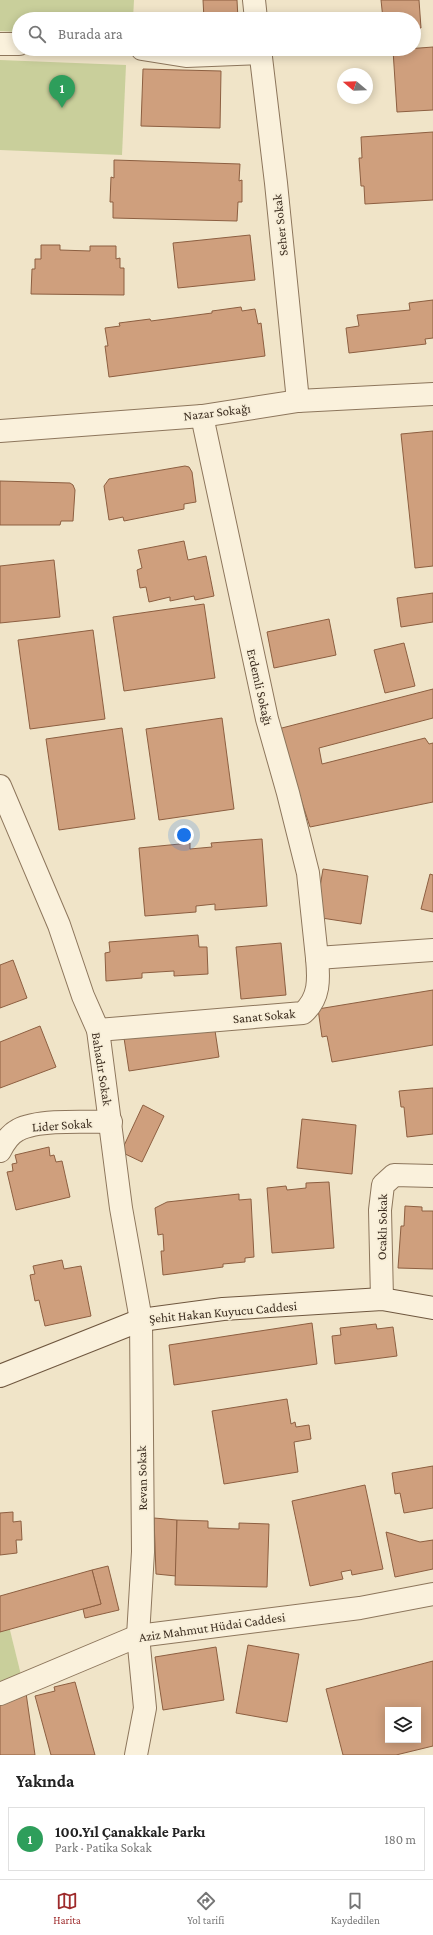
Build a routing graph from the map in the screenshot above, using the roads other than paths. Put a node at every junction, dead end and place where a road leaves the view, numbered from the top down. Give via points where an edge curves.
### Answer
1 (254, 0) edge
2 (255, 12) edge
3 (0, 44) edge
4 (12, 44) edge
5 (261, 56) edge
6 (433, 394) edge
7 (298, 401) junction
8 (202, 416) junction
9 (0, 431) edge
10 (0, 786) edge
11 (433, 950) edge
12 (317, 958) junction
13 (98, 1030) junction
14 (111, 1122) junction
15 (0, 1150) edge
16 (433, 1176) edge
17 (382, 1299) junction
18 (433, 1308) edge
19 (141, 1320) junction
20 (0, 1376) edge
21 (433, 1594) edge
22 (138, 1636) junction
23 (0, 1694) edge
24 (136, 1755) edge

1 - 2 street
3 - 4 street
5 - 7 street, Seher Sokak
6 - 7 street, Nazar Sokağı
7 - 8 street, Nazar Sokağı
8 - 9 street, Nazar Sokağı
8 - 12 street, Erdemli Sokağı via 267,719 308,873
10 - 13 street, Bahadır Sokak via 59,925 83,996
11 - 12 street
12 - 13 street, Sanat Sokak via 318,989 311,1006 303,1013
13 - 14 street, Bahadır Sokak
14 - 15 street, Lider Sokak via 38,1124 18,1130
14 - 19 street, Bahadır Sokak via 121,1208
16 - 17 street, Ocaklı Sokak via 394,1175 382,1185
17 - 18 street, Şehit Hakan Kuyucu Caddesi
17 - 19 street, Şehit Hakan Kuyucu Caddesi via 223,1309
19 - 20 street, Şehit Hakan Kuyucu Caddesi
19 - 22 street, Revan Sokak via 143,1552
21 - 22 street, Aziz Mahmut Hüdai Caddesi via 360,1608
22 - 23 street, Aziz Mahmut Hüdai Caddesi
22 - 24 street, Revan Sokak via 145,1708

